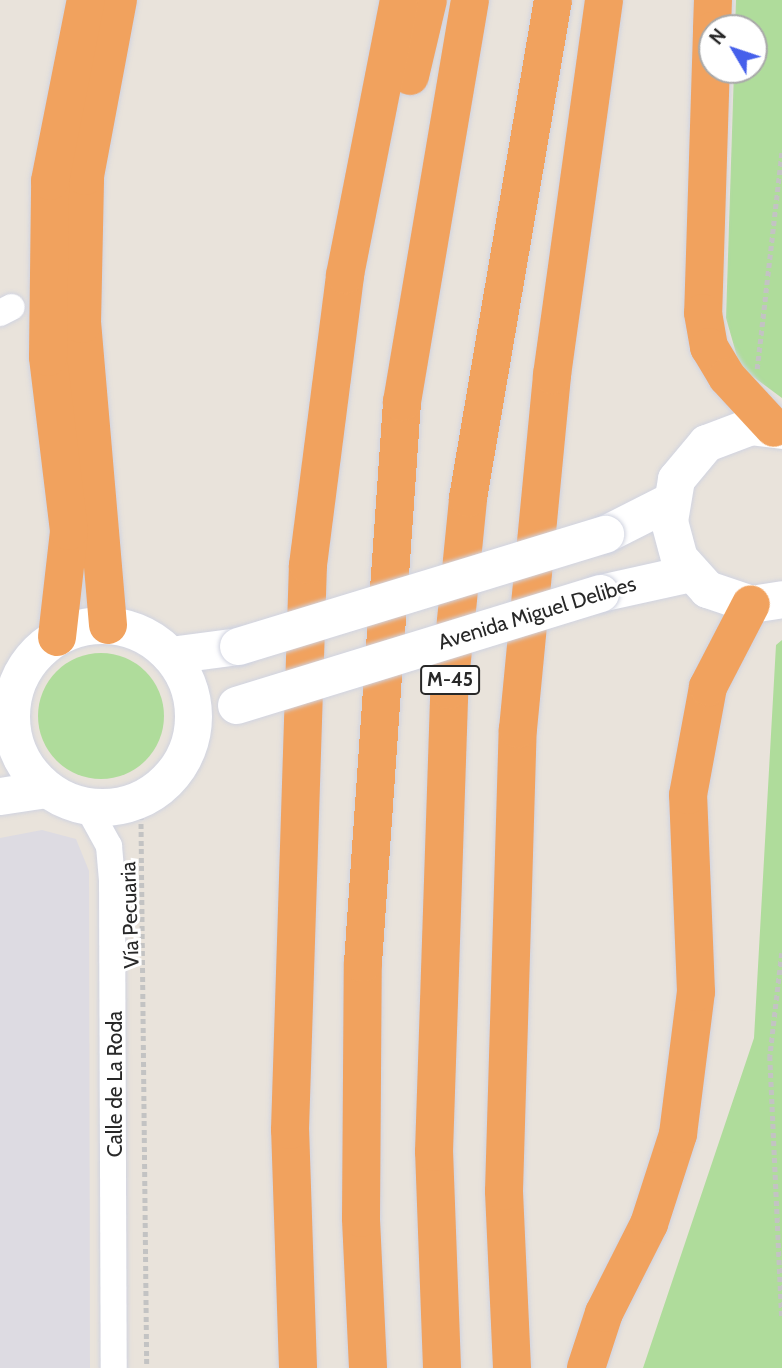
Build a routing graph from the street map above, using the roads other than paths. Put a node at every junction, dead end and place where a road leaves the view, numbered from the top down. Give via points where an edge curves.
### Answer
1 (86, 0) edge
2 (118, 0) edge
3 (377, 0) edge
4 (399, 0) edge
5 (428, 0) edge
6 (470, 0) edge
7 (553, 0) edge
8 (604, 0) edge
9 (615, 0) edge
10 (710, 84) edge
11 (588, 119) junction
12 (345, 275) junction
13 (778, 429) edge
14 (670, 501) junction
15 (690, 573) junction
16 (766, 602) edge
17 (108, 625) junction
18 (57, 636) junction
19 (170, 655) junction
20 (9, 686) edge
21 (191, 734) junction
22 (300, 778) junction
23 (46, 789) junction
24 (0, 796) edge
25 (87, 806) junction
26 (114, 1368) edge
27 (298, 1368) edge
28 (368, 1368) edge
29 (442, 1368) edge
30 (512, 1368) edge
31 (586, 1368) edge

1 - 18 highway via 50,181 48,356 69,531
2 - 17 highway via 85,176 83,257 82,324
3 - 12 highway via 338,239
4 - 12 highway
5 - 22 highway via 359,332
6 - 28 highway via 401,416 363,963 361,1218
7 - 29 highway, M-45 via 468,498 449,690 434,1152
8 - 11 highway
9 - 11 highway
10 - 13 highway via 703,313 709,347 727,377
11 - 30 highway via 552,375 517,729 504,1163
12 - 22 highway via 307,565
13 - 14 main road via 751,426 706,443 689,459
14 - 15 main road via 672,540
14 - 19 main road, bridge via 605,534 238,646
15 - 16 main road via 718,594
15 - 21 main road, Avenida Miguel Delibes, bridge via 600,593 236,705
16 - 31 highway via 708,687 688,796 696,992 678,1134 649,1224 604,1313
17 - 18 main road
17 - 19 main road via 131,629
18 - 20 main road
19 - 21 main road via 190,692
20 - 23 main road via 17,750
21 - 25 main road via 173,771 141,798
22 - 27 highway via 290,1130
23 - 24 main road
23 - 25 main road
25 - 26 street, Calle de La Roda via 109,846 112,882

